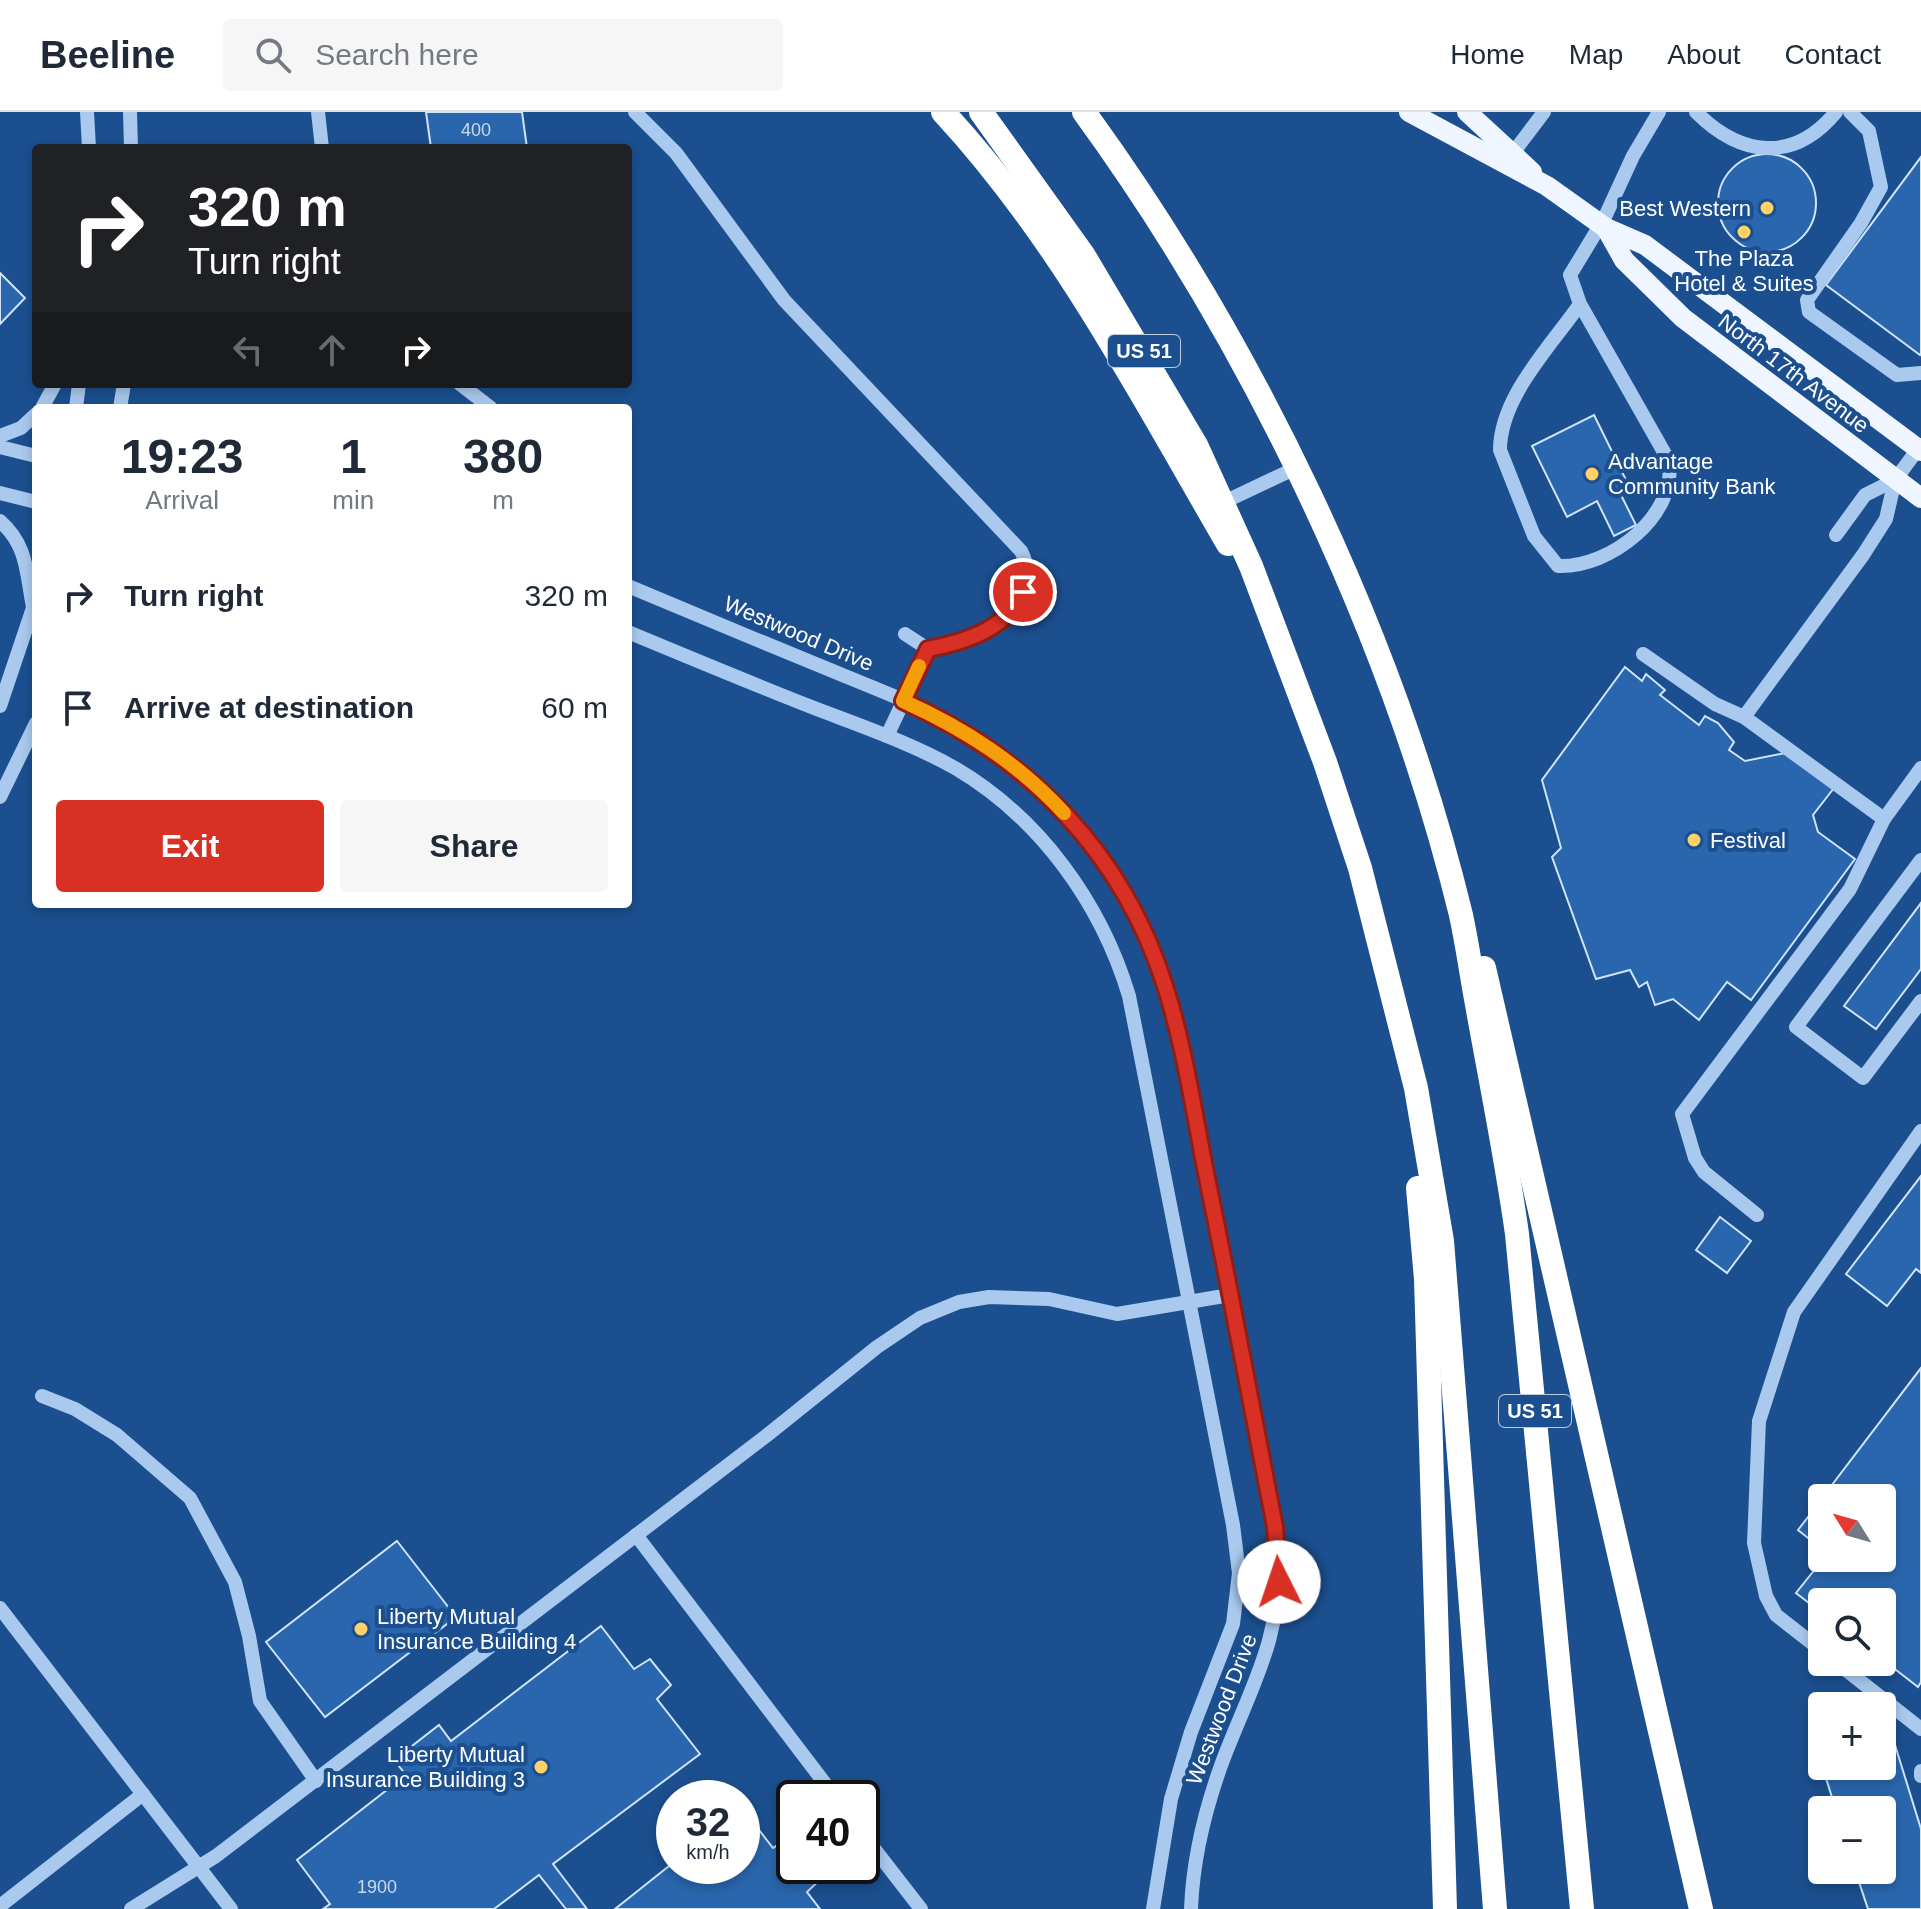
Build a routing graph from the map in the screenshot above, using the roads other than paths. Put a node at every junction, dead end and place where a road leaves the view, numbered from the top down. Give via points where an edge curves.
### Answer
1 (87, 112) edge
2 (130, 112) edge
3 (318, 112) edge
4 (635, 112) edge
5 (943, 112) edge
6 (981, 112) edge
7 (1084, 112) edge
8 (1409, 112) edge
9 (1467, 112) edge
10 (1544, 112) edge
11 (1659, 112) edge
12 (1696, 112) edge
13 (1836, 112) edge
14 (1850, 112) edge
15 (89, 144) edge
16 (131, 144) edge
17 (322, 144) edge
18 (1513, 153) junction
19 (1547, 186) junction
20 (1603, 226) junction
21 (1580, 304) junction
22 (1921, 373) edge
23 (465, 388) edge
24 (486, 404) edge
25 (32, 418) edge
26 (0, 436) edge
27 (0, 447) edge
28 (1920, 448) edge
29 (32, 455) edge
30 (1296, 468) junction
31 (1895, 480) junction
32 (0, 493) edge
33 (1921, 498) edge
34 (32, 501) edge
35 (1224, 502) junction
36 (0, 521) edge
37 (1836, 535) dead end
38 (32, 587) edge
39 (632, 588) edge
40 (32, 612) edge
41 (1268, 612) junction
42 (632, 634) edge
43 (905, 634) dead end
44 (928, 649) junction
45 (1643, 654) dead end
46 (903, 701) junction
47 (0, 706) edge
48 (1744, 717) junction
49 (32, 731) edge
50 (887, 736) junction
51 (1921, 768) edge
52 (0, 797) edge
53 (1884, 819) junction
54 (1921, 860) edge
55 (1461, 916) junction
56 (1391, 987) junction
57 (1921, 1001) edge
58 (1921, 1131) edge
59 (1757, 1215) dead end
60 (1230, 1295) junction
61 (1189, 1304) junction
62 (42, 1396) dead end
63 (636, 1535) junction
64 (0, 1608) edge
65 (1808, 1640) edge
66 (1854, 1676) edge
67 (1921, 1729) edge
68 (822, 1780) edge
69 (316, 1781) junction
70 (143, 1794) junction
71 (880, 1856) edge
72 (200, 1867) junction
73 (0, 1906) edge
74 (131, 1909) edge
75 (231, 1909) edge
76 (921, 1909) edge
77 (1153, 1909) edge
78 (1191, 1909) edge
79 (1445, 1909) edge
80 (1495, 1909) edge
81 (1582, 1909) edge
82 (1701, 1909) edge

1 - 15 street
2 - 16 street
3 - 17 street
4 - 44 street via 676,153 784,300 1021,551 1025,581 1011,612 974,636
5 - 41 highway via 1016,200 1102,330
6 - 35 highway, US 51 via 1112,300
7 - 30 highway, US 51 via 1199,290
8 - 19 main road, North 17th Avenue
9 - 18 main road, North 17th Avenue
10 - 18 street
11 - 20 street via 1638,145
12 - 13 street via 1729,139 1762,148 1802,140
14 - 22 street via 1869,131 1881,187 1807,300 1809,312 1897,375
18 - 19 main road, North 17th Avenue
19 - 20 main road, North 17th Avenue
20 - 21 street via 1571,270
20 - 28 main road, North 17th Avenue via 1660,255
20 - 31 main road, North 17th Avenue via 1624,260 1683,318
21 - 21 street via 1656,436 1671,475 1653,517 1629,545 1558,566 1534,536 1500,450 1500,435 1522,387
23 - 24 street
25 - 26 street
27 - 29 street
28 - 31 street
30 - 35 street
30 - 55 highway, US 51 via 1393,698
31 - 33 main road, North 17th Avenue
31 - 37 street via 1865,495
31 - 48 street via 1890,510 1863,555
32 - 34 street
35 - 41 highway, US 51
36 - 38 street via 26,556
39 - 46 street, Westwood Drive
40 - 47 street
41 - 56 highway, US 51 via 1350,834
42 - 50 street, Westwood Drive
43 - 44 street
44 - 46 street
45 - 48 street via 1715,704
46 - 50 street
46 - 60 street, Westwood Drive via 976,737 1040,789 1091,845 1132,906 1170,1002
48 - 53 street
49 - 52 street
50 - 61 street, Westwood Drive via 957,769 1010,809 1055,855 1090,906 1129,996
51 - 53 street
53 - 59 street via 1850,889 1682,1114 1704,1172
54 - 57 street via 1796,1027 1863,1078
55 - 81 highway, US 51 via 1517,1234
55 - 82 highway via 1494,1004
56 - 79 highway via 1424,1246
56 - 80 highway, US 51 via 1422,1119 1447,1279
58 - 65 street via 1794,1312 1759,1421 1754,1543 1766,1596 1776,1615
60 - 61 street
60 - 78 street, Westwood Drive via 1275,1527 1279,1593 1269,1649 1199,1834
61 - 63 street via 1117,1314 1015,1296 973,1299 938,1309 898,1331
61 - 77 street, Westwood Drive via 1239,1573 1230,1639 1191,1732 1171,1799
62 - 69 street via 117,1435 195,1505 239,1595 260,1701
63 - 68 street
63 - 69 street
64 - 70 street
66 - 67 street
69 - 72 street
70 - 72 street
70 - 73 street
71 - 76 street
72 - 74 street
72 - 75 street

